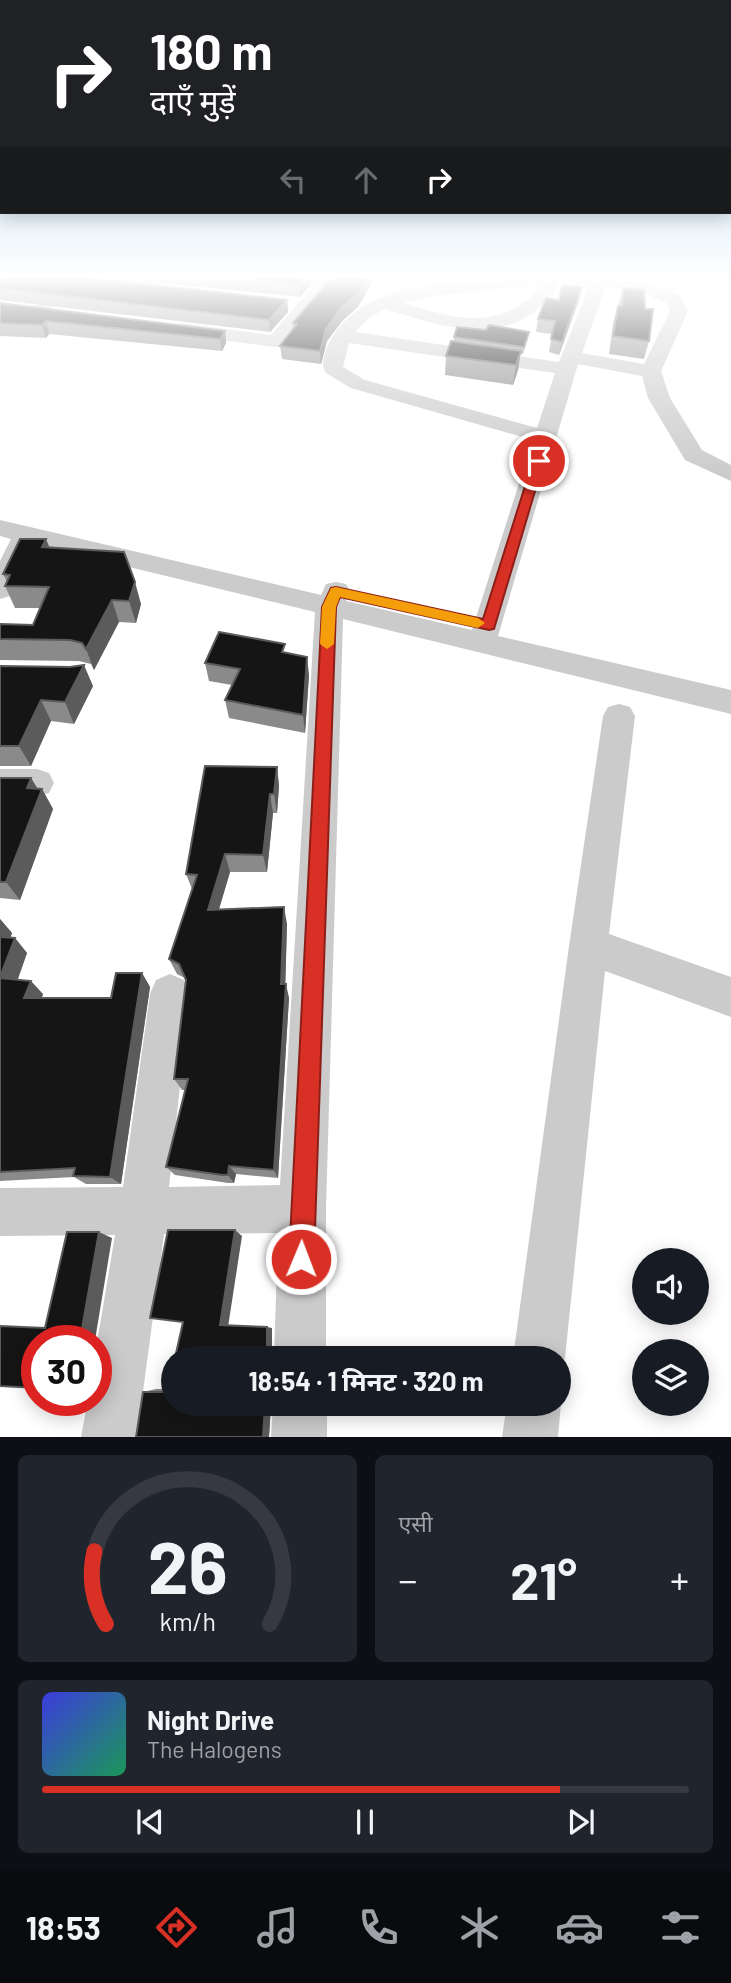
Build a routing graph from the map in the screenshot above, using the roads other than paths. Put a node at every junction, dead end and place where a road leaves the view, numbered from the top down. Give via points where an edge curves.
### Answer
1 (340, 343) edge
2 (402, 343) edge
3 (576, 343) edge
4 (664, 343) edge
5 (568, 363) junction
6 (651, 371) junction
7 (546, 437) junction
8 (731, 474) edge
9 (0, 513) edge
10 (13, 531) edge
11 (0, 590) edge
12 (332, 599) junction
13 (485, 634) junction
14 (731, 681) edge
15 (731, 702) edge
16 (620, 716) dead end
17 (0, 783) edge
18 (37, 783) dead end
19 (588, 946) junction
20 (170, 994) dead end
21 (731, 997) edge
22 (302, 1209) junction
23 (143, 1211) junction
24 (0, 1212) edge
25 (300, 1346) edge
26 (540, 1346) edge
27 (300, 1416) edge
28 (533, 1416) edge
29 (109, 1437) edge
30 (299, 1437) edge
31 (530, 1437) edge

1 - 7 street via 333,369 358,384
2 - 5 street
3 - 5 street
4 - 6 street
5 - 6 street
5 - 7 street
6 - 8 street via 659,398 693,455
7 - 13 street
9 - 12 street
10 - 11 street
10 - 12 street
12 - 13 street
12 - 22 street
13 - 14 street
13 - 15 street
16 - 19 street
17 - 18 street
19 - 21 street
19 - 26 street
20 - 23 street
22 - 23 street
22 - 25 street
23 - 24 street
23 - 29 street
27 - 30 street
28 - 31 street

